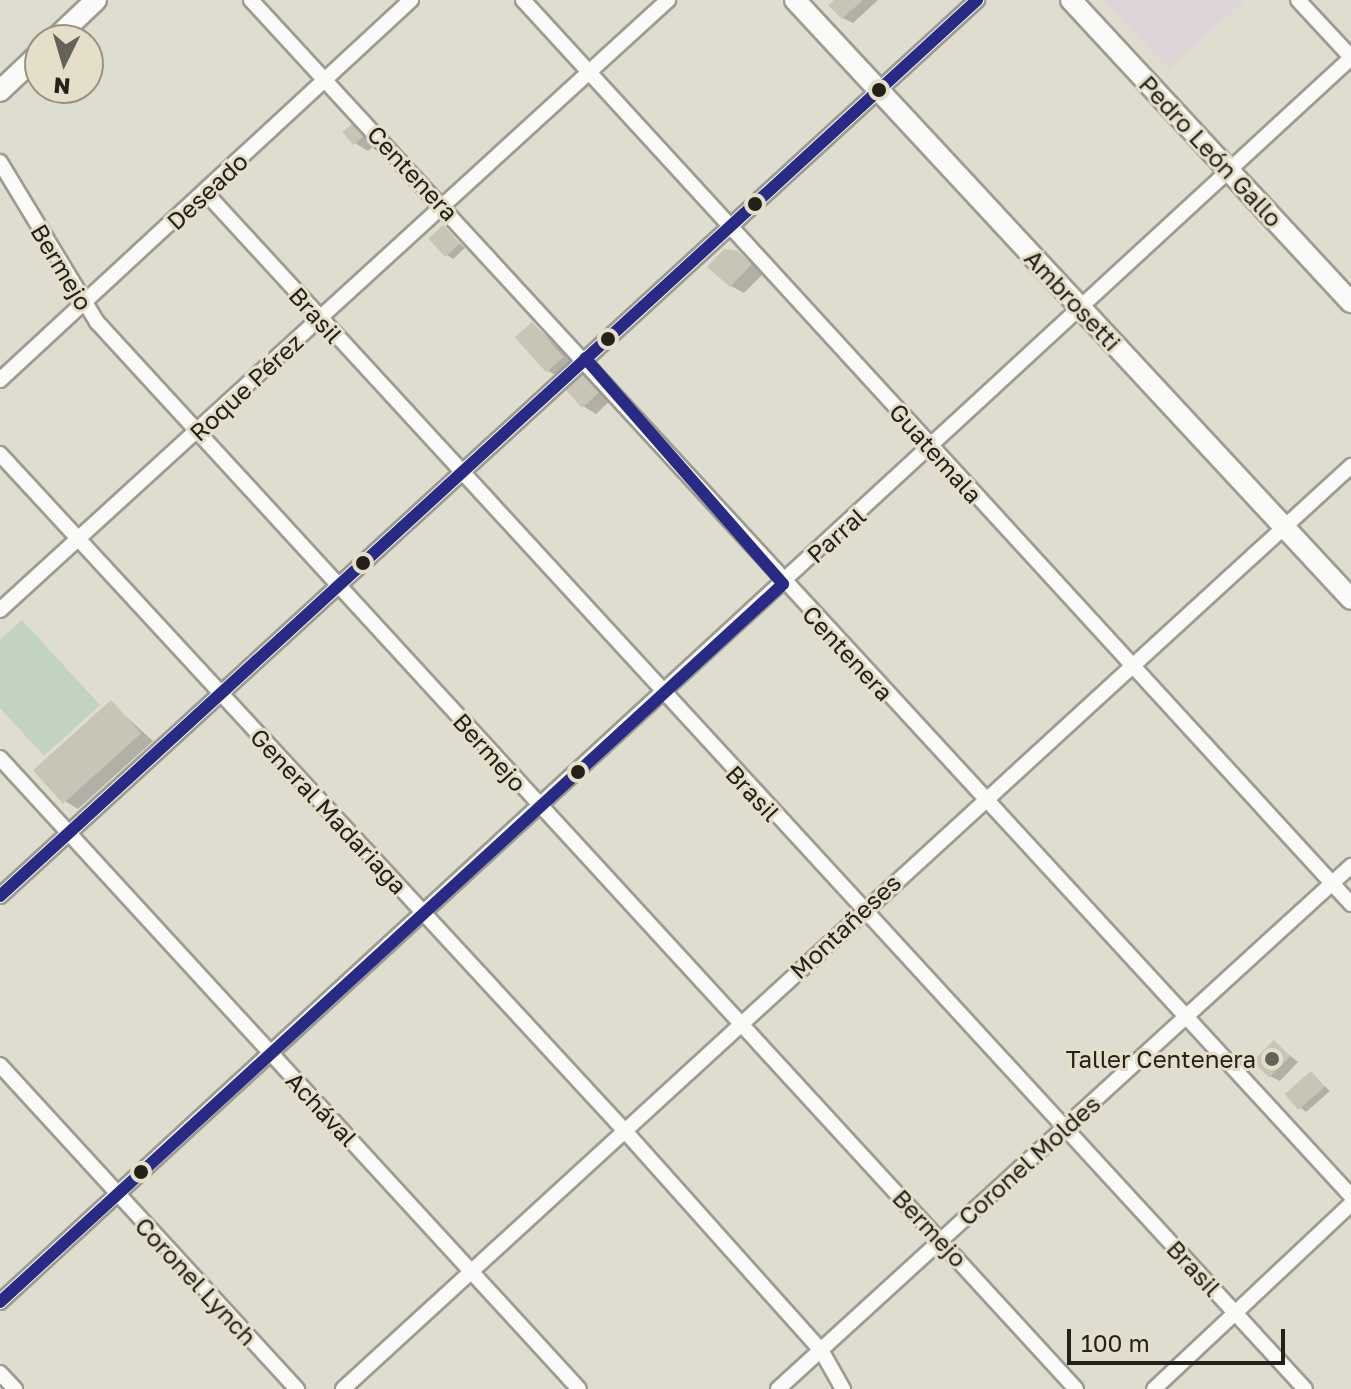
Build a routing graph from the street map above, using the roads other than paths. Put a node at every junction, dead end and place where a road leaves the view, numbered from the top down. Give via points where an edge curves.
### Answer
1 (96, 0) edge
2 (251, 0) edge
3 (411, 0) edge
4 (523, 0) edge
5 (668, 0) edge
6 (795, 0) edge
7 (977, 0) edge
8 (1071, 0) edge
9 (1298, 0) edge
10 (71, 24) edge
11 (1351, 58) edge
12 (24, 68) edge
13 (589, 71) junction
14 (325, 80) junction
15 (878, 88) junction
16 (0, 91) edge
17 (0, 162) edge
18 (1230, 173) junction
19 (206, 193) junction
20 (443, 205) junction
21 (730, 224) junction
22 (1351, 302) edge
23 (83, 303) junction
24 (1082, 310) junction
25 (320, 319) junction
26 (585, 358) junction
27 (0, 380) edge
28 (198, 431) junction
29 (931, 448) junction
30 (0, 454) edge
31 (1351, 466) edge
32 (458, 473) junction
33 (1285, 526) junction
34 (79, 540) junction
35 (339, 584) junction
36 (783, 584) junction
37 (1351, 599) edge
38 (0, 610) edge
39 (1131, 663) junction
40 (220, 692) junction
41 (664, 695) junction
42 (0, 758) edge
43 (984, 799) junction
44 (540, 807) junction
45 (68, 834) junction
46 (1351, 866) edge
47 (1332, 883) junction
48 (0, 896) edge
49 (1351, 904) edge
50 (862, 910) junction
51 (423, 914) junction
52 (1188, 1018) junction
53 (740, 1024) junction
54 (270, 1053) junction
55 (0, 1065) edge
56 (1064, 1127) junction
57 (624, 1130) junction
58 (116, 1195) junction
59 (1351, 1196) edge
60 (1351, 1204) edge
61 (942, 1239) junction
62 (470, 1271) junction
63 (0, 1302) edge
64 (1236, 1314) junction
65 (821, 1350) junction
66 (0, 1373) edge
67 (15, 1389) edge
68 (297, 1389) edge
69 (343, 1389) edge
70 (579, 1389) edge
71 (778, 1389) edge
72 (843, 1389) edge
73 (1076, 1389) edge
74 (1154, 1389) edge
75 (1305, 1389) edge

1 - 10 street
2 - 14 street, Centenera
3 - 14 street, Deseado
4 - 13 street, Guatemala
5 - 13 street, Roque Pérez
6 - 15 street, Ambrosetti
7 - 15 street
8 - 18 street, Pedro León Gallo
9 - 11 street
11 - 18 street, Parral
12 - 16 street
13 - 20 street, Roque Pérez
13 - 21 street, Guatemala
14 - 19 street, Deseado
14 - 20 street, Centenera
15 - 21 street
15 - 24 street, Ambrosetti
17 - 23 street, Bermejo
18 - 22 street, Pedro León Gallo
18 - 24 street, Parral
19 - 23 street, Deseado
19 - 25 street, Brasil
20 - 25 street, Roque Pérez
20 - 26 street, Centenera
21 - 26 street
21 - 29 street, Guatemala
23 - 27 street, Deseado
23 - 28 street, Bermejo
24 - 29 street, Parral
24 - 33 street, Ambrosetti
25 - 28 street, Roque Pérez
25 - 32 street, Brasil
26 - 32 street
26 - 36 street, Centenera
28 - 34 street, Roque Pérez
28 - 35 street, Bermejo
29 - 36 street, Parral
29 - 39 street, Guatemala
30 - 34 street, General Madariaga
31 - 33 street, Montañeses
32 - 35 street
32 - 41 street, Brasil
33 - 37 street, Ambrosetti
33 - 39 street, Montañeses
34 - 38 street, Roque Pérez
34 - 40 street, General Madariaga
35 - 40 street
35 - 44 street, Bermejo
36 - 41 street, Parral
36 - 43 street, Centenera
39 - 43 street, Montañeses
39 - 47 street, Guatemala
40 - 45 street
40 - 51 street, General Madariaga
41 - 44 street, Parral
41 - 50 street, Brasil
42 - 45 street, Achával
43 - 50 street, Montañeses
43 - 52 street, Centenera
44 - 51 street, Parral
44 - 53 street, Bermejo
45 - 48 street
45 - 54 street, Achával
46 - 47 street, Coronel Moldes
47 - 49 street, Guatemala
47 - 52 street, Coronel Moldes
50 - 53 street, Montañeses
50 - 56 street, Brasil
51 - 54 street, Parral
51 - 57 street, General Madariaga
52 - 56 street, Coronel Moldes
52 - 59 street, Centenera
53 - 57 street, Montañeses
53 - 61 street, Bermejo
54 - 58 street, Parral
54 - 62 street, Achával
55 - 58 street, Coronel Lynch
56 - 61 street, Coronel Moldes
56 - 64 street, Brasil
57 - 62 street, Montañeses
57 - 65 street, General Madariaga
58 - 63 street, Parral
58 - 68 street, Coronel Lynch
60 - 64 street
61 - 65 street, Coronel Moldes
61 - 73 street, Bermejo
62 - 69 street, Montañeses
62 - 70 street, Achával
64 - 74 street
64 - 75 street, Brasil
65 - 71 street, Coronel Moldes
65 - 72 street, General Madariaga
66 - 67 street

